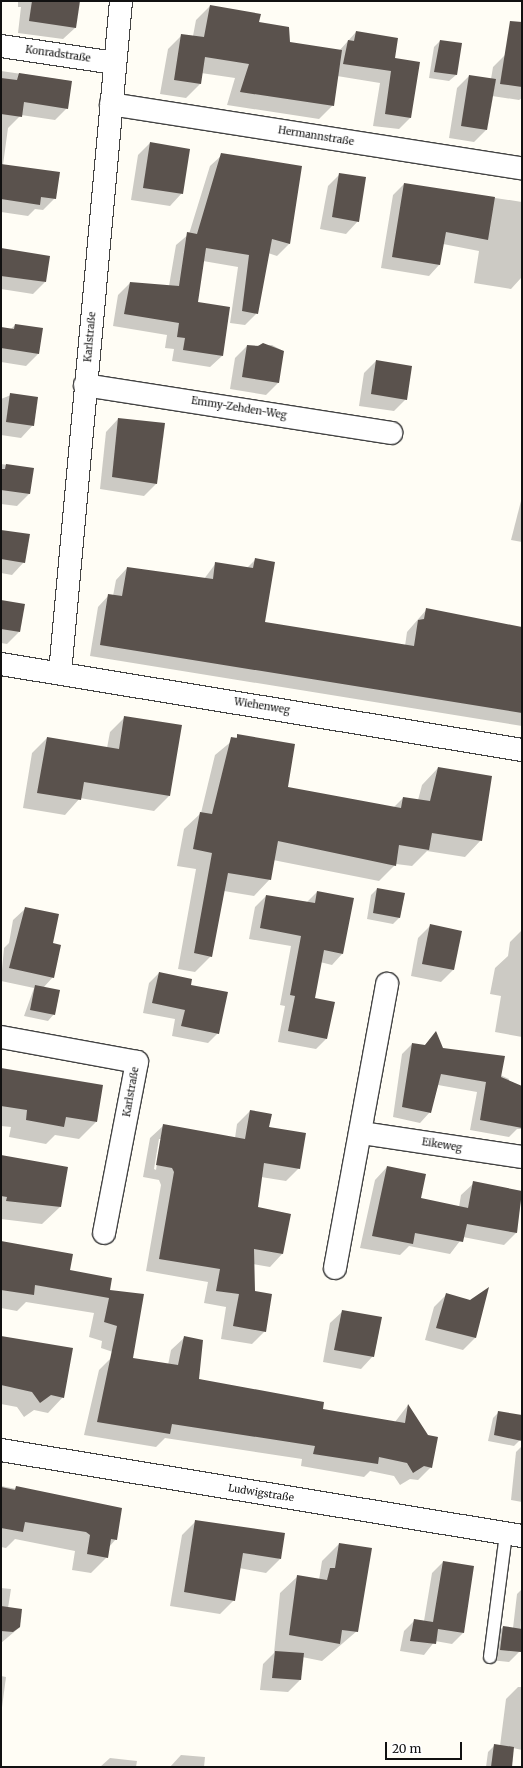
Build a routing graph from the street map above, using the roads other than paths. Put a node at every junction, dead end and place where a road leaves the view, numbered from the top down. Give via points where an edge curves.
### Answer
1 (121, 1) edge
2 (1, 46) edge
3 (115, 63) junction
4 (111, 104) junction
5 (522, 168) edge
6 (85, 385) junction
7 (392, 433) dead end
8 (1, 664) edge
9 (60, 673) junction
10 (522, 750) edge
11 (387, 984) dead end
12 (1, 1037) edge
13 (362, 1133) junction
14 (522, 1157) edge
15 (104, 1232) dead end
16 (335, 1268) dead end
17 (1, 1450) edge
18 (514, 1535) edge
19 (490, 1657) dead end

1 - 3 street, Karlstraße
2 - 3 street, Konradstraße
3 - 4 street, Karlstraße
4 - 5 street, Hermannstraße
4 - 6 street, Karlstraße
6 - 7 street, Emmy-Zehden-Weg
6 - 9 street, Karlstraße
8 - 9 street, Wiehenweg
9 - 10 street, Wiehenweg
11 - 13 street
12 - 15 street, Karlstraße via 136,1062
13 - 14 street, Eikeweg
13 - 16 street
17 - 18 street, Ludwigstraße
18 - 19 lane

